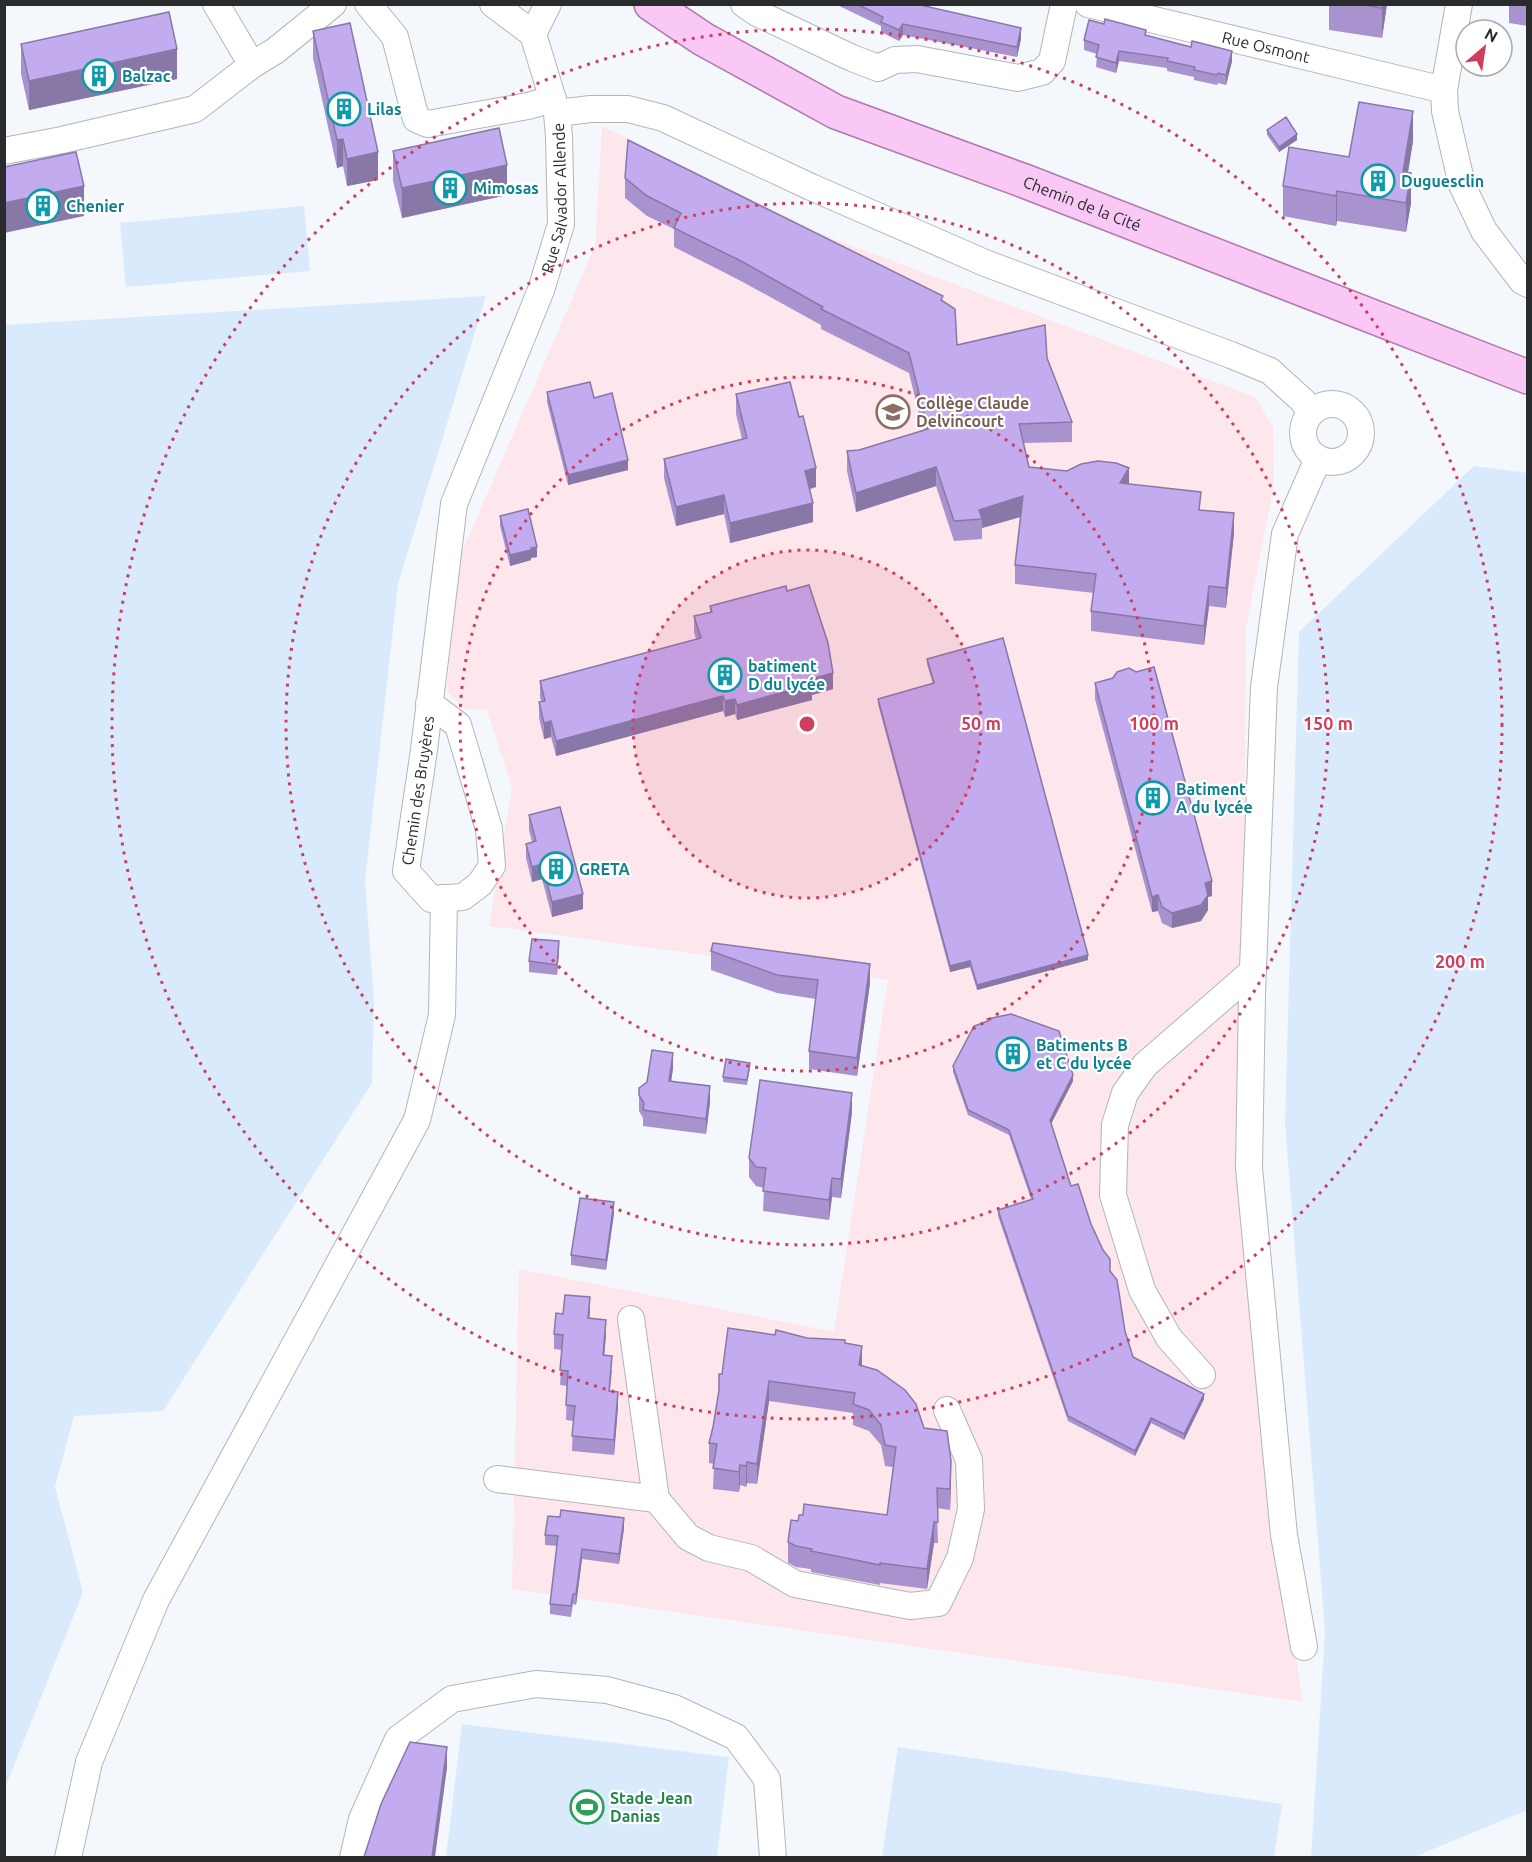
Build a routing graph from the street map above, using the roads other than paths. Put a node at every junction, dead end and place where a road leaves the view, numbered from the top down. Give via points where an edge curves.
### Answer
1 (216, 4) edge
2 (333, 4) edge
3 (368, 4) edge
4 (492, 4) edge
5 (548, 4) edge
6 (651, 4) edge
7 (744, 4) edge
8 (1064, 4) edge
9 (1088, 4) edge
10 (1459, 4) edge
11 (532, 34) junction
12 (252, 65) junction
13 (1444, 90) junction
14 (555, 106) junction
15 (4, 151) edge
16 (1527, 284) edge
17 (541, 290) joint
18 (1527, 376) edge
19 (1311, 412) junction
20 (1318, 459) junction
21 (429, 704) junction
22 (444, 898) junction
23 (1253, 972) junction
24 (631, 1319) dead end
25 (1202, 1375) dead end
26 (947, 1410) dead end
27 (497, 1479) dead end
28 (656, 1498) junction
29 (1304, 1647) dead end
30 (68, 1857) edge
31 (353, 1857) edge
32 (772, 1857) edge

1 - 12 street
2 - 12 street
3 - 14 street via 395,37 416,119 428,124 528,106
4 - 11 street
5 - 11 street
6 - 18 main road, Chemin de la Cité via 703,39 836,112
7 - 8 street via 878,68 895,60 917,60 1018,78 1042,72 1052,61
9 - 13 street, Rue Osmont
10 - 13 street
11 - 14 street, Rue Salvador Allende
12 - 15 street via 195,109
13 - 16 street via 1462,185 1484,231
14 - 17 street, Rue Salvador Allende via 560,137 561,224
14 - 19 street via 628,109 663,118 985,262 1270,371
17 - 21 street, Chemin des Bruyères via 454,504
19 - 20 street via 1305,419 1302,437
19 - 20 street via 1319,406 1338,404 1348,408 1360,424 1359,443 1347,458 1337,462
20 - 23 street via 1286,534 1264,687
21 - 22 street, Chemin des Bruyères via 406,871 431,899
21 - 22 street, Chemin des Bruyères via 458,725 489,829 492,867 480,884 463,897
22 - 30 street via 442,1015 417,1120 156,1600 89,1762
23 - 25 street via 1145,1065 1125,1093 1115,1125 1113,1195 1142,1290 1169,1338
23 - 29 street via 1249,1168 1284,1535
24 - 28 street
26 - 28 street via 969,1460 971,1509 960,1558 938,1603 910,1606 795,1584 751,1558 709,1548 688,1537
27 - 28 street
31 - 32 street via 362,1819 398,1739 452,1699 536,1684 607,1690 674,1708 736,1737 767,1779

